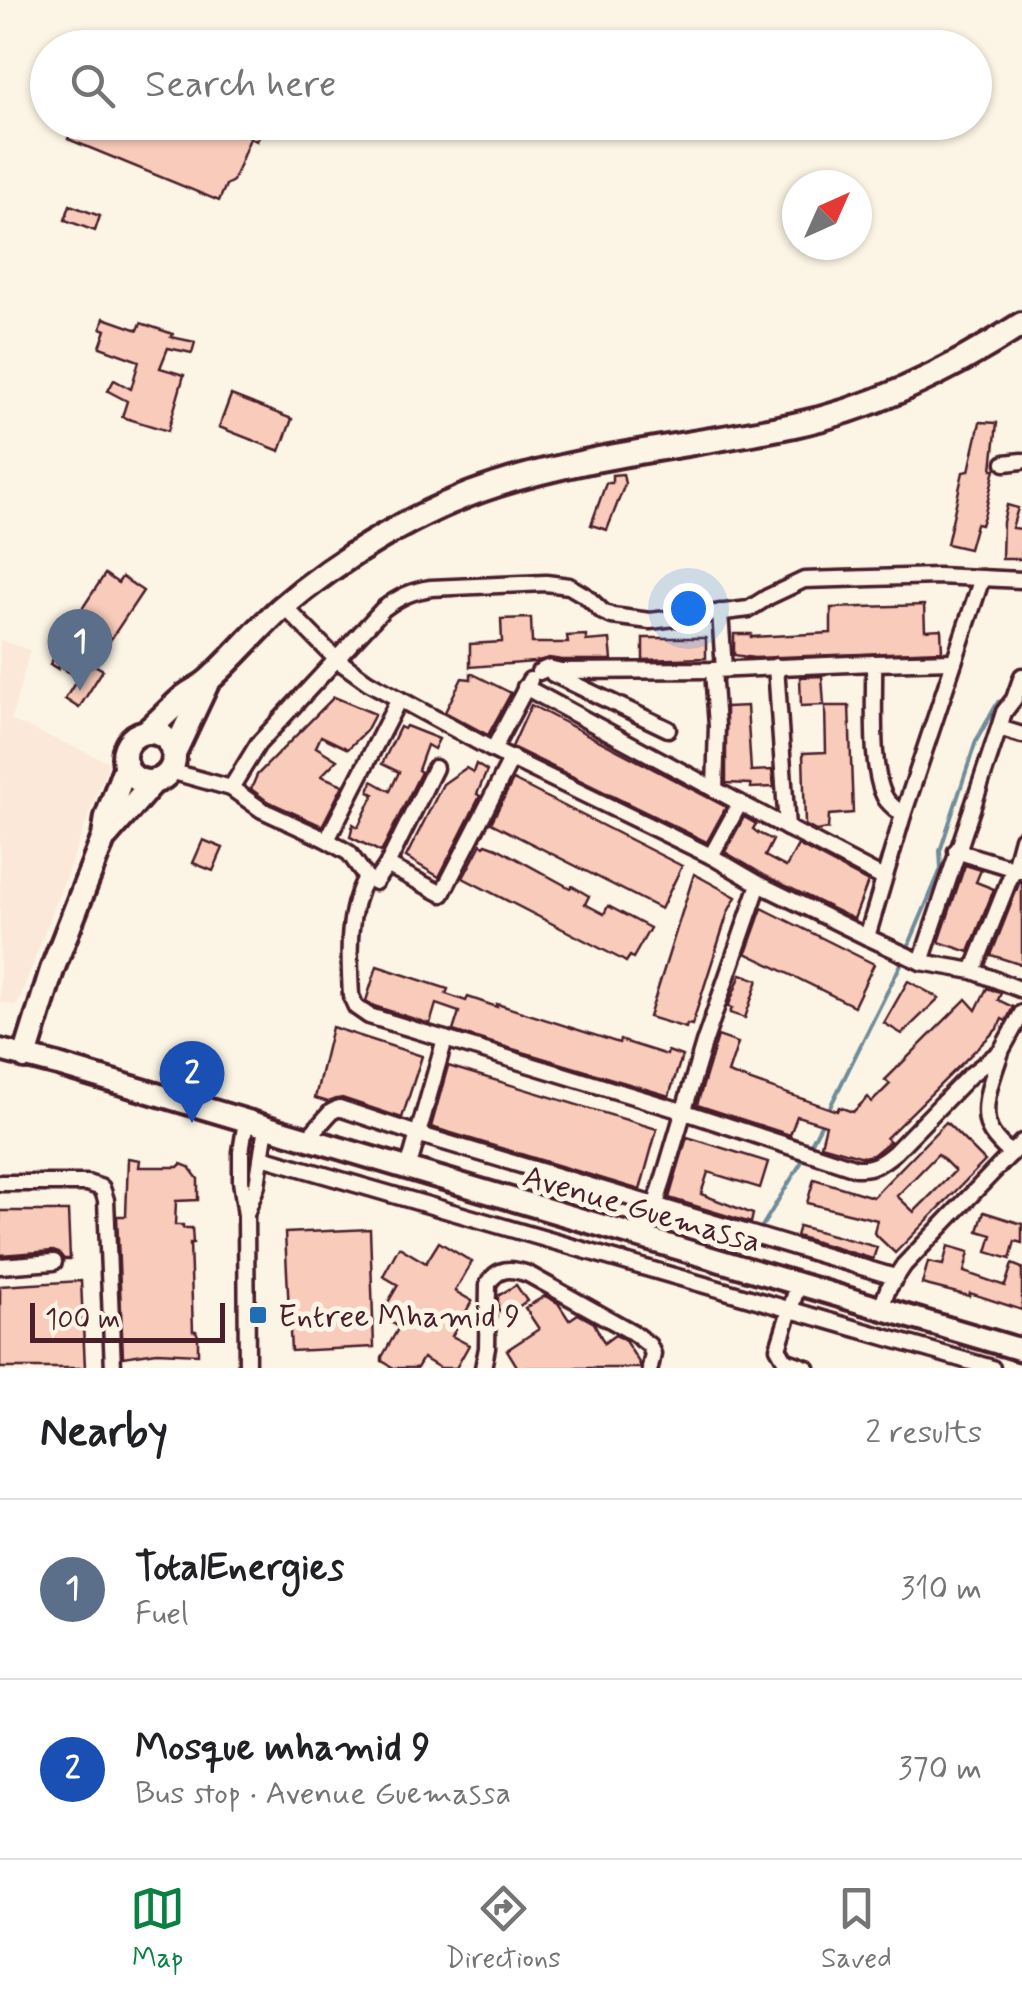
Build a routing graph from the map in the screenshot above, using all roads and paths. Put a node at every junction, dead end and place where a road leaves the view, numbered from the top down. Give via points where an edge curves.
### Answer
1 (1022, 324) edge
2 (1022, 460) edge
3 (1005, 463) dead end
4 (982, 578) junction
5 (1022, 580) edge
6 (284, 606) junction
7 (720, 612) junction
8 (336, 658) junction
9 (954, 661) junction
10 (874, 663) junction
11 (776, 666) junction
12 (719, 669) junction
13 (540, 672) junction
14 (1022, 676) edge
15 (208, 681) junction
16 (525, 686) junction
17 (399, 700) junction
18 (999, 728) junction
19 (668, 729) dead end
20 (146, 732) junction
21 (1022, 735) edge
22 (493, 750) junction
23 (512, 758) junction
24 (126, 766) junction
25 (435, 768) dead end
26 (166, 769) junction
27 (231, 788) junction
28 (715, 790) junction
29 (740, 803) junction
30 (903, 814) junction
31 (787, 828) junction
32 (104, 838) junction
33 (1022, 838) edge
34 (327, 840) junction
35 (956, 851) junction
36 (711, 856) junction
37 (387, 865) junction
38 (1018, 870) edge
39 (366, 877) junction
40 (883, 878) junction
41 (759, 884) junction
42 (867, 937) junction
43 (921, 962) junction
44 (973, 971) junction
45 (1022, 990) edge
46 (1022, 1015) edge
47 (445, 1039) junction
48 (0, 1050) edge
49 (1001, 1051) junction
50 (26, 1057) junction
51 (682, 1112) junction
52 (256, 1124) junction
53 (417, 1134) junction
54 (306, 1139) junction
55 (1022, 1142) edge
56 (1010, 1154) junction
57 (262, 1158) junction
58 (408, 1170) junction
59 (0, 1183) edge
60 (654, 1205) junction
61 (246, 1215) junction
62 (645, 1240) junction
63 (54, 1262) dead end
64 (0, 1266) edge
65 (895, 1277) junction
66 (798, 1285) junction
67 (880, 1308) junction
68 (789, 1310) junction
69 (1022, 1350) edge
70 (113, 1368) edge
71 (248, 1368) edge
72 (483, 1368) edge
73 (650, 1368) edge
74 (807, 1368) edge
75 (992, 1368) edge

1 - 6 main road via 937,374 846,412 600,458 494,486 396,530
2 - 3 street
4 - 5 street
4 - 7 street via 804,580 749,609
4 - 9 street
6 - 8 street
6 - 15 main road
7 - 8 street via 630,620 604,612 568,586 430,588 398,598
7 - 12 street
8 - 17 street
8 - 27 street via 258,744
9 - 10 street
9 - 30 street
10 - 11 street
10 - 30 street via 880,787
11 - 12 street
11 - 31 street
12 - 13 street
12 - 28 street
13 - 16 street
13 - 19 street
14 - 18 street
15 - 20 main road
15 - 26 main road
16 - 22 street
16 - 28 street
17 - 22 street
17 - 34 street
18 - 21 street
18 - 35 street
20 - 24 main road via 128,744
20 - 26 main road via 171,744
22 - 23 street
23 - 36 street
23 - 37 street via 442,894
24 - 26 main road via 136,778
24 - 32 main road
25 - 37 street
26 - 27 street
26 - 32 main road
27 - 34 street
28 - 29 street
29 - 31 street
29 - 36 street
30 - 40 street
31 - 40 street
32 - 50 main road
33 - 38 street
34 - 39 street via 349,853
35 - 38 street
35 - 43 street
36 - 41 street
37 - 39 street via 375,882
38 - 44 street
39 - 47 street via 352,916 350,996 369,1016
40 - 42 street
41 - 42 street
41 - 51 street
42 - 43 street
43 - 44 street
44 - 45 street
46 - 49 street
47 - 51 street
47 - 53 street
48 - 50 main road, Avenue Guemassa
49 - 51 street via 870,1169
49 - 56 street via 986,1120
50 - 52 main road, Avenue Guemassa
51 - 60 street
52 - 54 main road, Avenue Guemassa
52 - 57 street
52 - 61 street via 241,1152
53 - 54 street via 339,1108
53 - 58 street
53 - 60 street
54 - 58 main road, Avenue Guemassa
55 - 56 street
56 - 65 street
57 - 61 street
57 - 68 street
58 - 62 main road, Avenue Guemassa
59 - 70 street via 87,1184 106,1194
60 - 62 street
60 - 65 street
61 - 71 street
62 - 66 main road, Avenue Guemassa
63 - 64 street
65 - 67 street
66 - 67 main road, Avenue Guemassa
66 - 68 street
67 - 69 main road, Avenue Guemassa
68 - 74 street via 778,1348 786,1360
68 - 75 street
72 - 73 street via 488,1284 493,1275 514,1268 632,1332 649,1345

